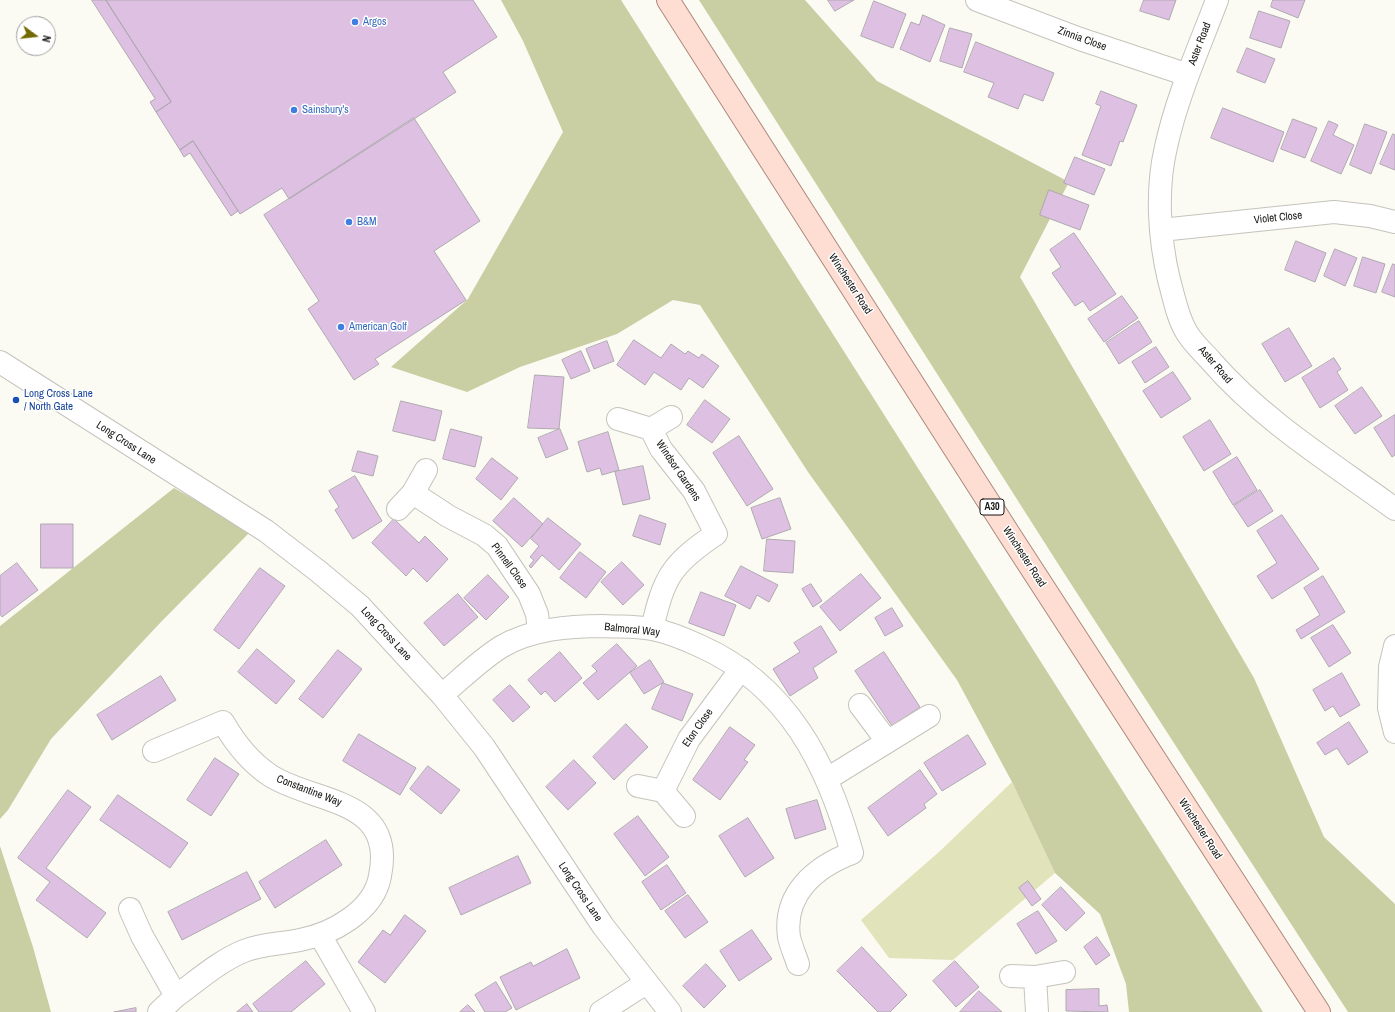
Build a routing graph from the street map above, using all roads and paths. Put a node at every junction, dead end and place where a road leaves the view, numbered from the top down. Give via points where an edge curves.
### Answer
1 (668, 0) edge
2 (977, 0) edge
3 (1218, 0) edge
4 (1188, 75) junction
5 (1395, 222) edge
6 (1161, 230) junction
7 (0, 362) edge
8 (671, 417) dead end
9 (618, 419) dead end
10 (651, 428) junction
11 (426, 470) dead end
12 (413, 493) junction
13 (398, 509) dead end
14 (1395, 509) edge
15 (652, 629) junction
16 (539, 632) junction
17 (1395, 646) edge
18 (741, 669) junction
19 (442, 695) junction
20 (860, 705) dead end
21 (929, 716) dead end
22 (1395, 732) edge
23 (887, 741) junction
24 (154, 751) dead end
25 (827, 779) junction
26 (638, 786) dead end
27 (663, 791) junction
28 (684, 816) dead end
29 (130, 909) dead end
30 (320, 935) junction
31 (798, 964) dead end
32 (1064, 972) dead end
33 (1011, 976) dead end
34 (1035, 977) junction
35 (646, 983) junction
36 (176, 996) junction
37 (159, 1012) edge
38 (364, 1012) edge
39 (601, 1012) edge
40 (670, 1012) edge
41 (1037, 1012) edge
42 (1319, 1012) edge

1 - 42 main road, Winchester Road / A30 via 1011,537
2 - 4 street, Zinnia Close via 1080,40
3 - 4 street, Aster Road
4 - 6 street, Aster Road via 1166,148 1161,182
5 - 6 street, Violet Close via 1334,212
6 - 14 street, Aster Road via 1175,305 1187,333 1231,384 1285,430
7 - 19 street, Long Cross Lane via 266,531 318,570 360,606
8 - 10 street, Windsor Gardens
9 - 10 street, Windsor Gardens
10 - 15 street, Windsor Gardens via 661,449 694,491 716,534 689,554 672,572 660,595
11 - 12 street
12 - 13 street
12 - 16 street, Pinnell Close via 484,535 497,546 529,594 537,614
15 - 16 street, Balmoral Way via 592,626
15 - 18 street, Balmoral Way via 715,653
16 - 19 street, Balmoral Way via 502,647
17 - 22 street via 1390,667 1389,708
18 - 25 street, Balmoral Way via 783,709 811,747
18 - 27 street, Eton Close via 689,739
19 - 35 street, Long Cross Lane via 484,747 582,895
20 - 23 street
21 - 23 street
23 - 25 street
24 - 30 street, Constantine Way via 223,722 231,737 248,756 272,776 339,802 365,817 372,825 381,845 380,880 368,901 359,910
25 - 31 street, Balmoral Way via 838,804 852,853 818,870 804,882 795,896 790,911 789,932
26 - 27 street
27 - 28 street
29 - 36 street via 142,936
30 - 36 street, Constantine Way via 245,950 220,964
30 - 38 street
32 - 34 street
33 - 34 street
34 - 41 street
35 - 39 street
35 - 40 street, Long Cross Lane
36 - 37 street, Constantine Way

